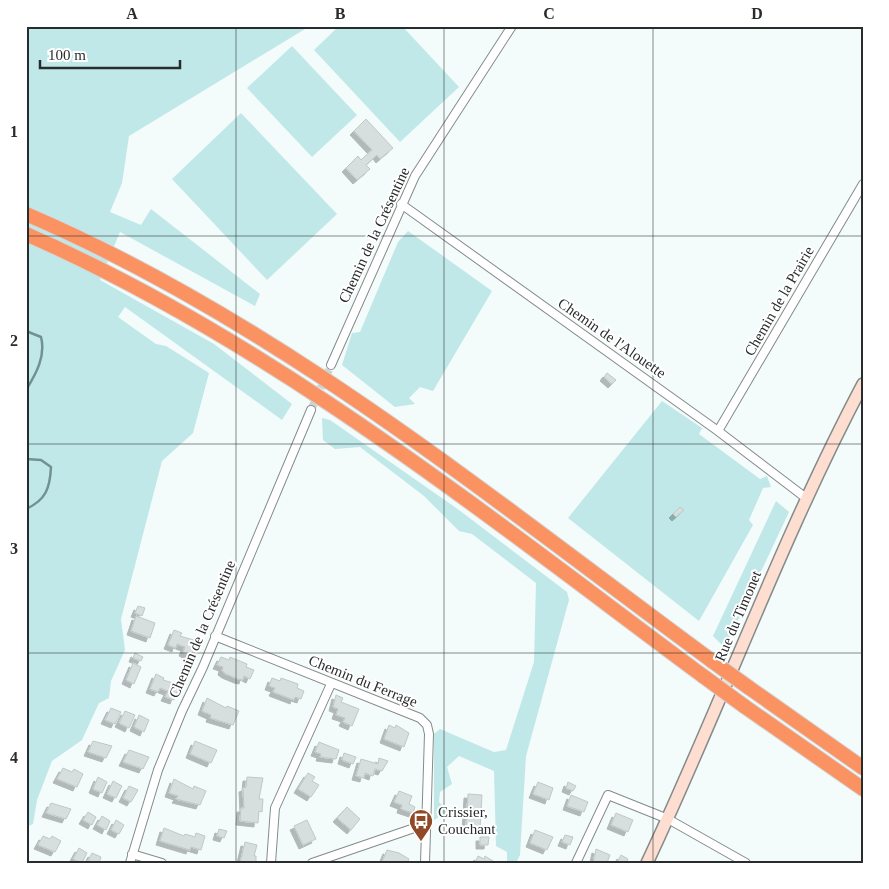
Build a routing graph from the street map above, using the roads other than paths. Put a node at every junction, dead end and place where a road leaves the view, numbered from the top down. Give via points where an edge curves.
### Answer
1 (512, 26) edge
2 (863, 184) edge
3 (401, 204) junction
4 (26, 214) edge
5 (26, 234) edge
6 (331, 365) tunnel mouth
7 (863, 384) edge
8 (311, 410) tunnel mouth
9 (718, 431) junction
10 (806, 498) junction
11 (215, 636) junction
12 (331, 684) junction
13 (863, 768) edge
14 (863, 790) edge
15 (668, 819) junction
16 (426, 824) junction
17 (132, 854) junction
18 (732, 859) edge
19 (130, 863) edge
20 (162, 863) edge
21 (271, 863) edge
22 (312, 863) edge
23 (425, 863) edge
24 (576, 863) edge
25 (647, 863) edge
26 (746, 863) edge

1 - 3 street, Chemin de la Crésentine via 415,176
2 - 9 street, Chemin de la Prairie
3 - 6 street, Chemin de la Crésentine
3 - 9 street, Chemin de l'Alouette
4 - 13 highway, bridge via 96,246 212,309 336,388 464,477 712,661
5 - 14 highway, bridge via 195,320 327,402
7 - 10 main road, Rue du Timonet
8 - 11 street, Chemin de la Crésentine
9 - 10 street, Chemin de l'Alouette
10 - 15 main road, Rue du Timonet
11 - 12 street, Chemin du Ferrage
11 - 17 street, Chemin de la Crésentine via 160,767
12 - 16 street, Chemin du Ferrage via 420,718 427,724
12 - 21 street via 275,808
15 - 18 street
15 - 24 street via 608,795
15 - 25 main road, Rue du Timonet
16 - 22 street
16 - 23 street, Chemin du Ferrage
17 - 19 street, Chemin de la Crésentine
17 - 20 street
18 - 26 street

